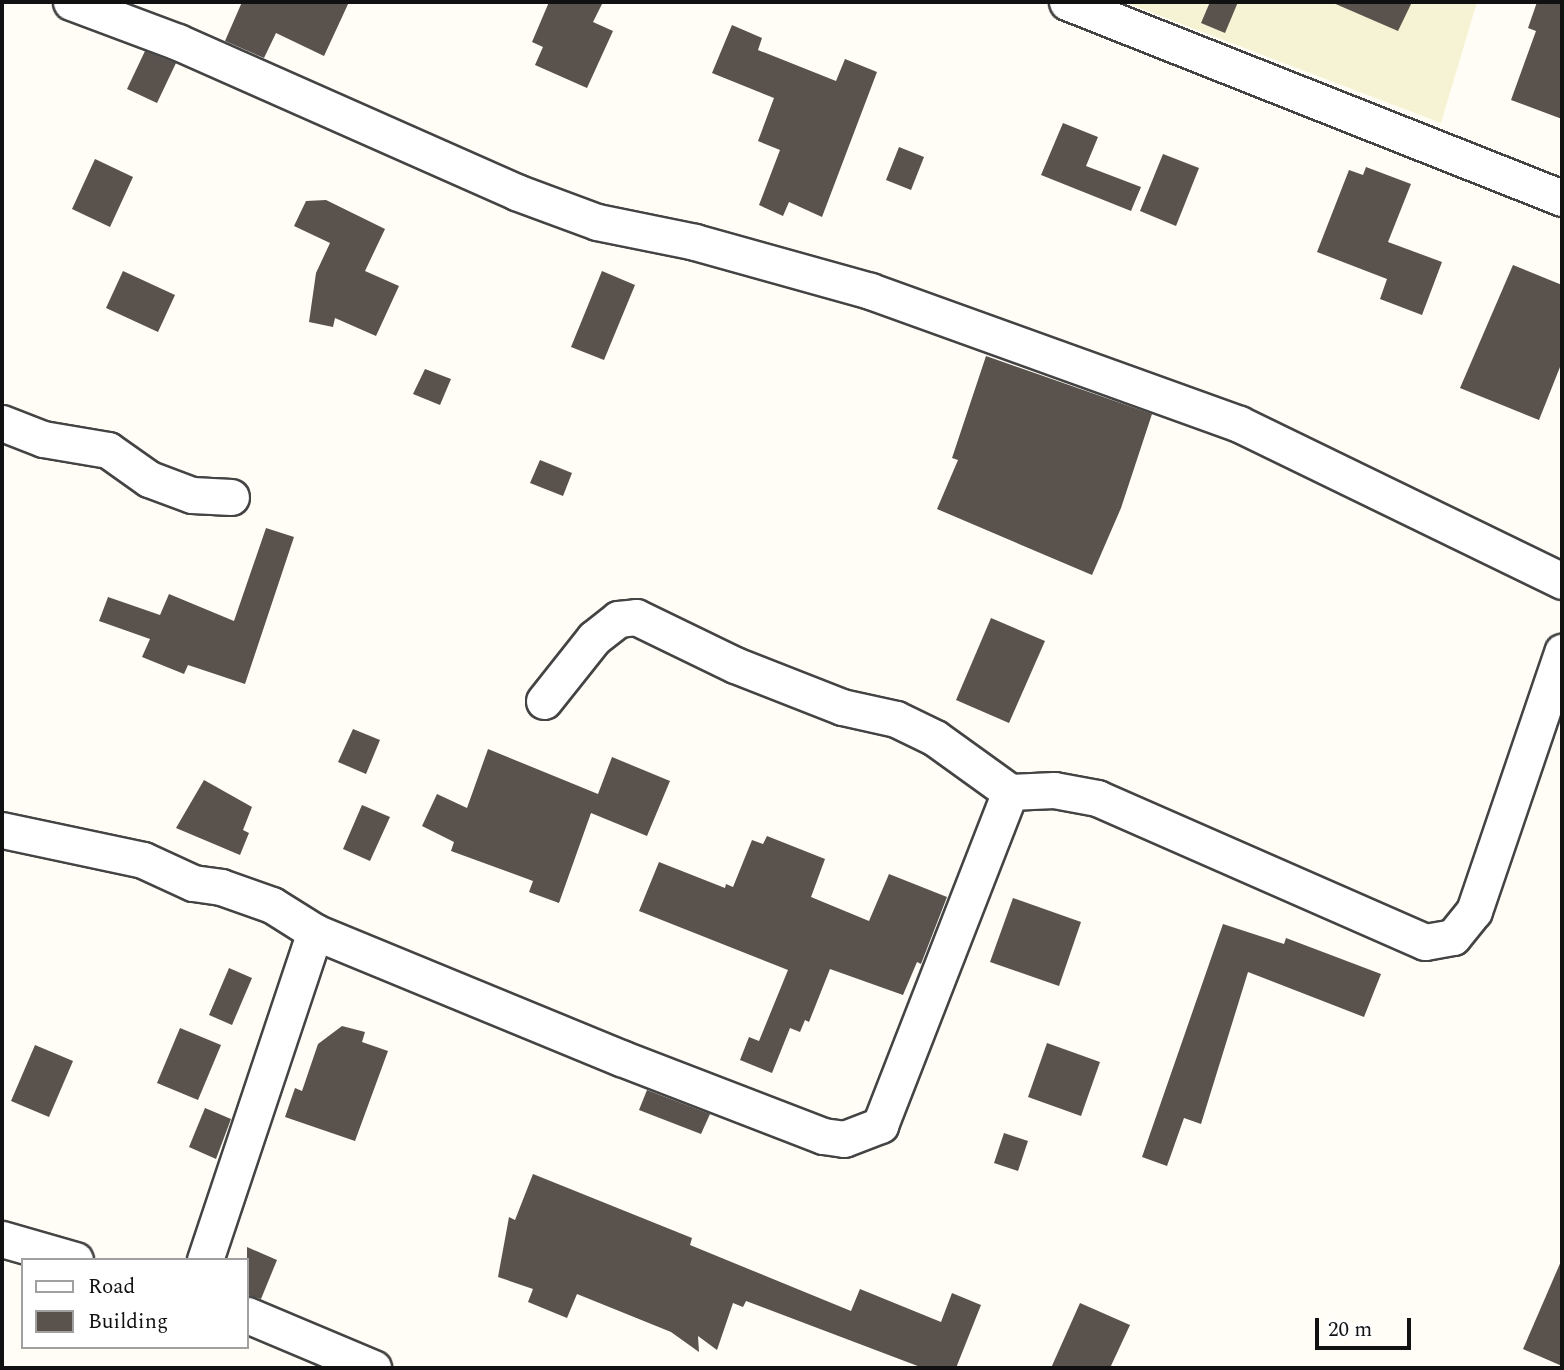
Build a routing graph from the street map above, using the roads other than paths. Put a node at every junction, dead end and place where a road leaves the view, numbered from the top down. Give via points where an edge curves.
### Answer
1 (71, 2) edge
2 (1067, 2) edge
3 (1562, 198) edge
4 (2, 423) edge
5 (232, 497) dead end
6 (1562, 581) edge
7 (1562, 652) edge
8 (544, 701) dead end
9 (1010, 792) junction
10 (2, 830) edge
11 (315, 932) junction
12 (2, 1239) edge
13 (68, 1258) edge
14 (206, 1258) edge
15 (248, 1315) edge
16 (373, 1368) edge

1 - 6 street via 178,43 516,192 597,222 695,242 870,291 1240,424
2 - 3 street
4 - 5 street via 43,439 108,450 149,479 192,495
7 - 9 street via 1474,911 1453,937 1425,942 1097,798 1054,790
8 - 9 street via 594,638 618,619 636,617 747,670 842,707 896,719 935,738
9 - 11 street via 880,1125 844,1139 823,1136 621,1058
10 - 11 street via 143,860 193,883 221,887 272,905
11 - 14 street
12 - 13 street
15 - 16 street

